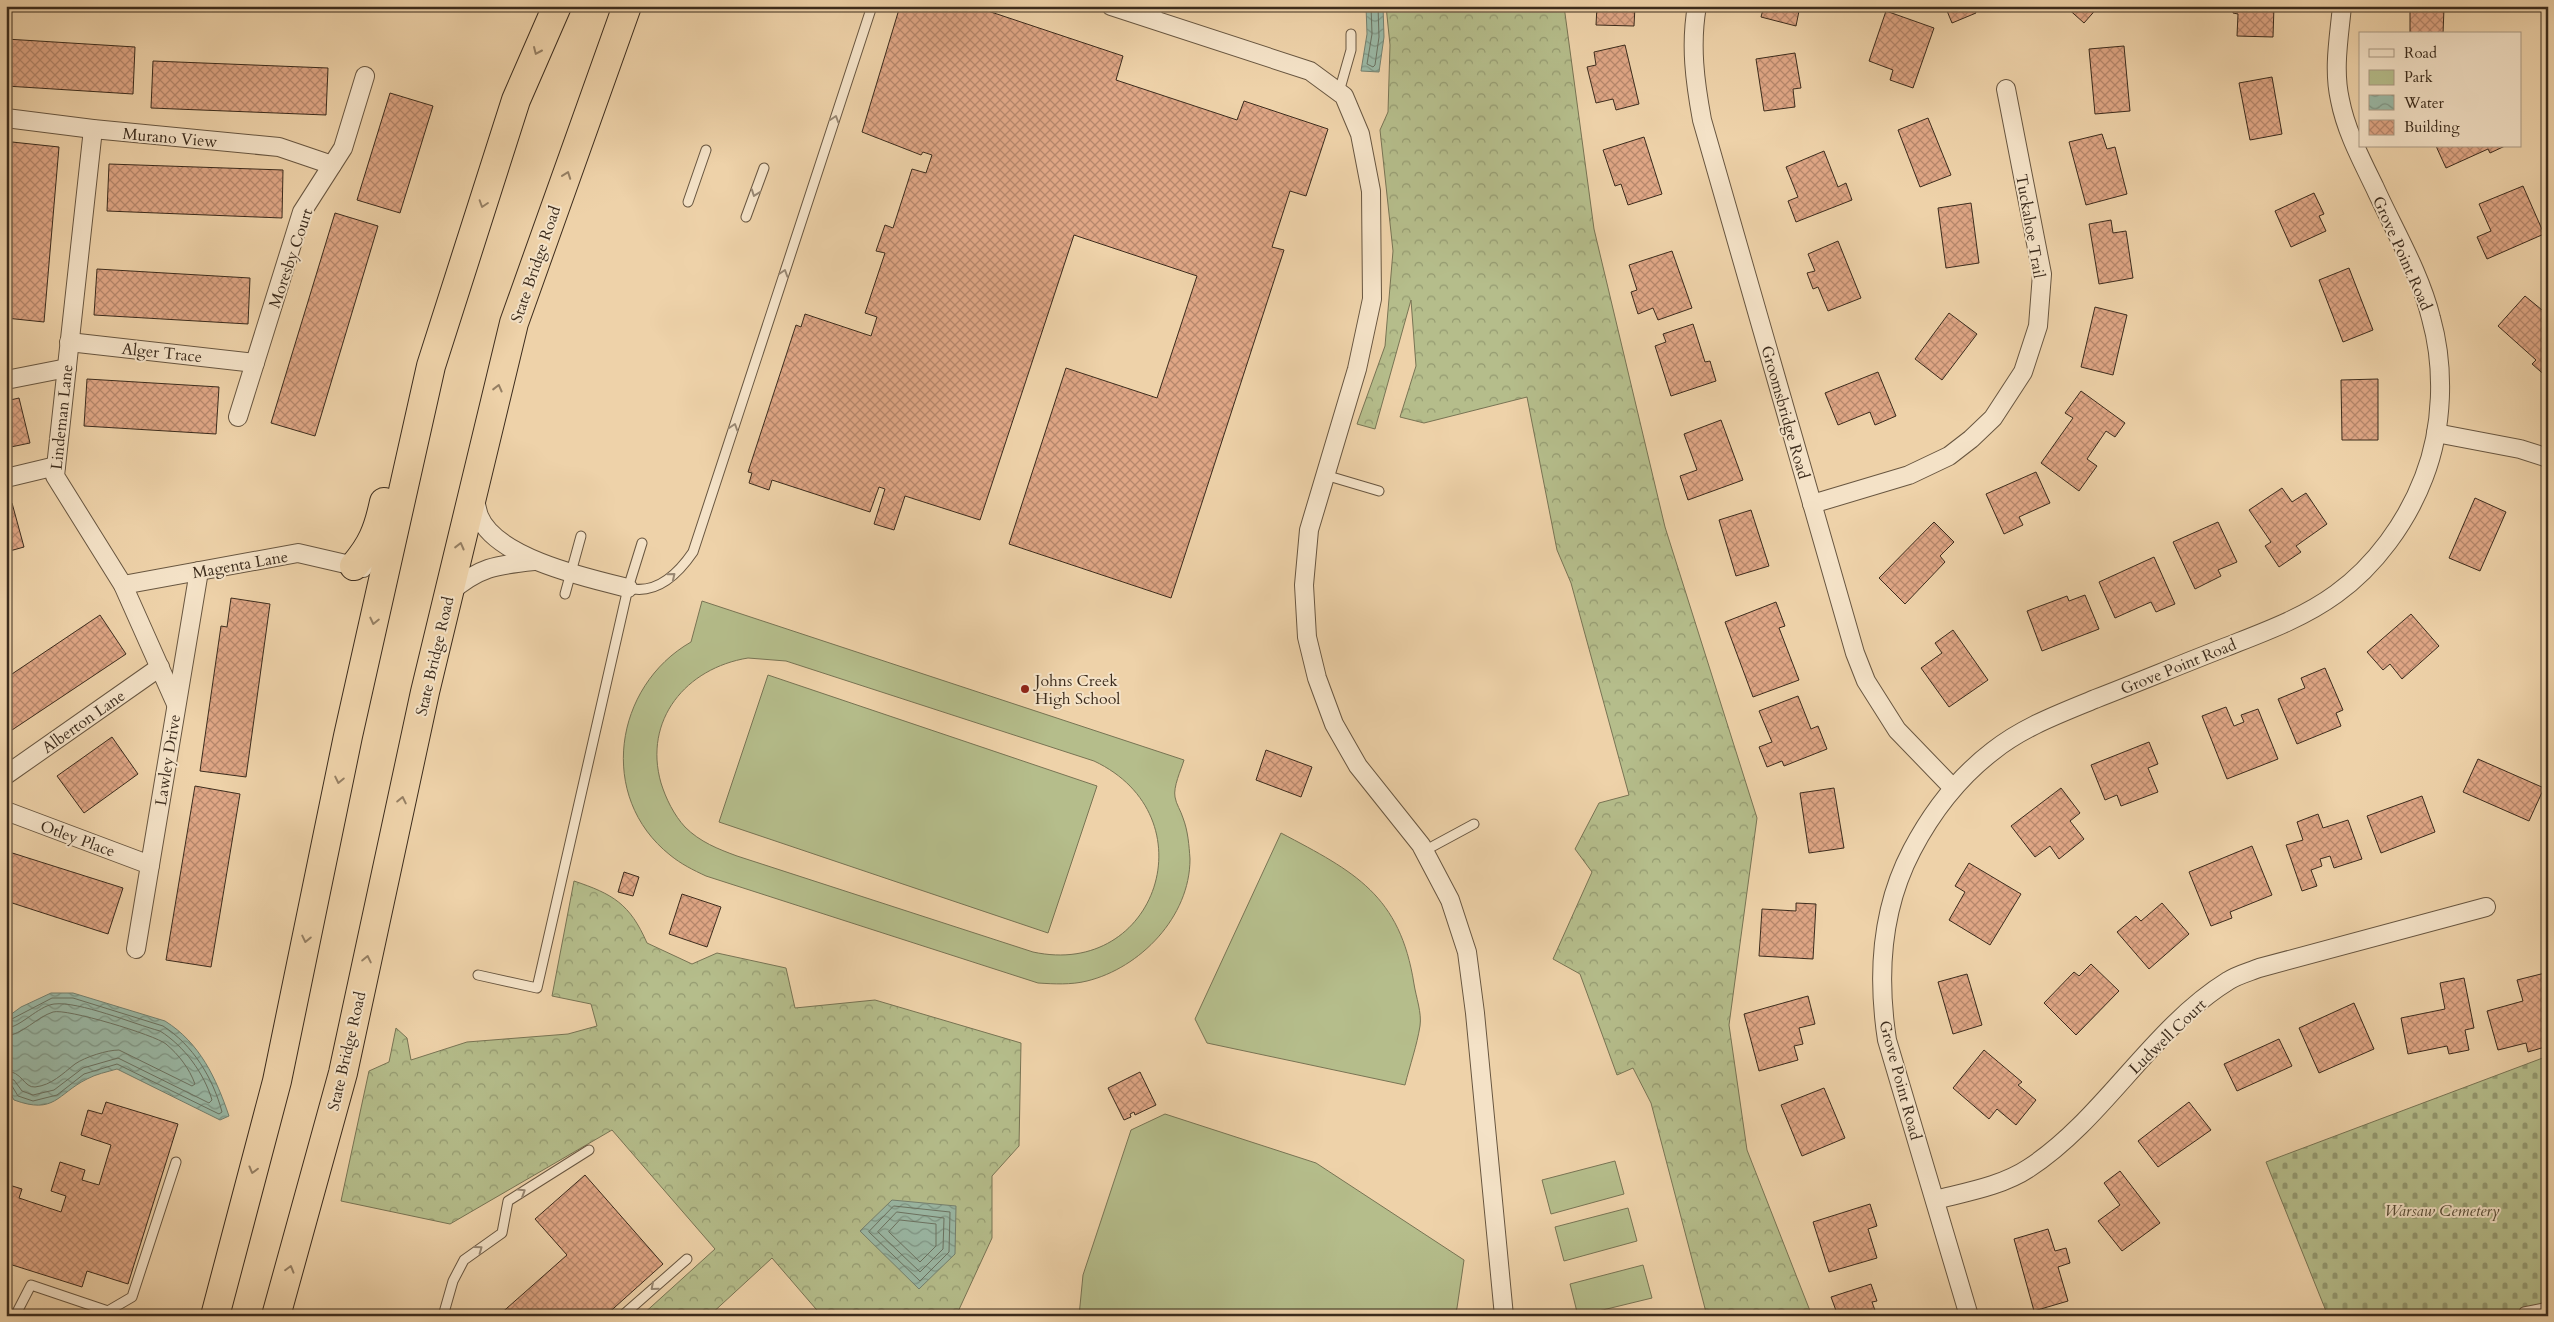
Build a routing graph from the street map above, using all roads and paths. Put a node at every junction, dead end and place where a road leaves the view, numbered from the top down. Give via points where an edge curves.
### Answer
1 (557, 6) edge
2 (627, 6) edge
3 (872, 6) edge
4 (1111, 6) edge
5 (1697, 6) edge
6 (2342, 6) edge
7 (1156, 13) edge
8 (1351, 34) dead end
9 (365, 76) dead end
10 (2006, 90) dead end
11 (1339, 92) junction
12 (6, 118) edge
13 (93, 129) junction
14 (706, 150) dead end
15 (332, 165) junction
16 (764, 168) dead end
17 (688, 202) dead end
18 (746, 217) dead end
19 (69, 342) junction
20 (255, 363) junction
21 (431, 366) junction
22 (67, 368) junction
23 (6, 380) edge
24 (238, 417) dead end
25 (2436, 433) junction
26 (2548, 458) edge
27 (56, 466) junction
28 (1324, 475) junction
29 (6, 478) edge
30 (1379, 491) dead end
31 (473, 492) junction
32 (1812, 504) junction
33 (581, 536) dead end
34 (642, 543) dead end
35 (536, 561) junction
36 (354, 566) junction
37 (199, 571) junction
38 (570, 571) junction
39 (385, 574) junction
40 (124, 585) junction
41 (628, 588) junction
42 (449, 594) junction
43 (565, 594) dead end
44 (160, 667) junction
45 (176, 704) junction
46 (6, 775) edge
47 (1953, 788) junction
48 (6, 811) edge
49 (1474, 824) dead end
50 (1424, 851) junction
51 (150, 865) junction
52 (2486, 907) dead end
53 (136, 949) dead end
54 (478, 975) dead end
55 (589, 1150) dead end
56 (176, 1162) dead end
57 (1936, 1200) junction
58 (687, 1259) dead end
59 (2548, 1307) edge
60 (214, 1313) edge
61 (15, 1316) edge
62 (276, 1316) edge
63 (443, 1316) edge
64 (622, 1316) edge
65 (1504, 1316) edge
66 (1969, 1316) edge
67 (2522, 1316) edge

1 -> 21 highway via 516,100
31 -> 2 highway, State Bridge Road via 514,323
41 -> 3 lane via 645,590 660,585 673,576 693,552
4 - 7 street
5 - 32 street, Groomsbridge Road via 1694,79 1702,120
6 - 25 street, Grove Point Road via 2336,64 2339,98 2348,132 2418,280 2432,318 2440,376
7 - 11 street via 1310,71
8 - 11 lane via 1351,50
9 - 15 street, Moresby Court via 343,148
10 - 32 street, Tuckahoe Trail via 2042,274 2038,326 2023,372 1994,418 1949,456 1909,475
11 - 28 street via 1344,96 1360,134 1371,190 1372,299 1357,369
12 - 13 street, Murano View
13 - 15 street, Murano View via 279,147
13 - 19 street, Lindeman Lane
14 - 17 lane
15 - 20 street, Moresby Court via 302,212
16 -> 18 lane
19 - 20 street, Alger Trace
19 - 22 street, Lindeman Lane
20 - 24 street, Moresby Court
21 - 36 highway via 422,370 407,394 378,526 370,547
21 - 39 highway
22 - 23 street
22 - 27 street, Lindeman Lane
25 - 26 street via 2520,449
25 - 47 street, Grove Point Road via 2424,477 2403,521 2373,561 2336,594 2286,623 2039,722 1993,751
27 - 29 street
27 - 40 street, Lindeman Lane via 54,476
28 - 30 lane
28 - 50 street via 1309,530 1304,585 1307,637 1317,678 1334,724 1358,766
31 - 35 street via 479,516 488,530 515,552
42 -> 31 highway, State Bridge Road
32 - 47 street, Groomsbridge Road via 1854,653 1866,682 1897,730
33 - 38 lane
34 - 41 lane
35 - 38 street
35 - 42 street via 490,566 464,580
36 - 37 street, Magenta Lane via 298,553
36 - 39 street, Magenta Lane
37 - 40 street, Magenta Lane
37 - 45 street, Lawley Drive
38 - 41 street
38 - 43 lane
39 -> 60 highway via 276,1081
40 - 44 street, Lindeman Lane
41 - 54 lane via 537,988
62 -> 42 highway, State Bridge Road via 343,1073
44 - 45 street, Lindeman Lane
44 - 46 street, Alberton Lane
45 - 51 street, Lawley Drive
47 - 57 street, Grove Point Road via 1926,824 1903,868 1888,916 1881,966 1887,1040
48 - 51 street, Otley Place
49 - 50 lane
50 - 65 street via 1450,900 1466,952 1475,1013
51 - 53 street, Lawley Drive
52 - 57 street, Ludwell Court via 2259,968 2229,980 2193,1006 2064,1140 2027,1170 1992,1185
63 -> 55 lane via 453,1280 464,1260 502,1233 508,1201
56 - 61 lane via 132,1297 108,1311 31,1285
57 - 66 street, Grove Point Road
58 -> 64 lane
59 - 67 lane via 2524,1312

